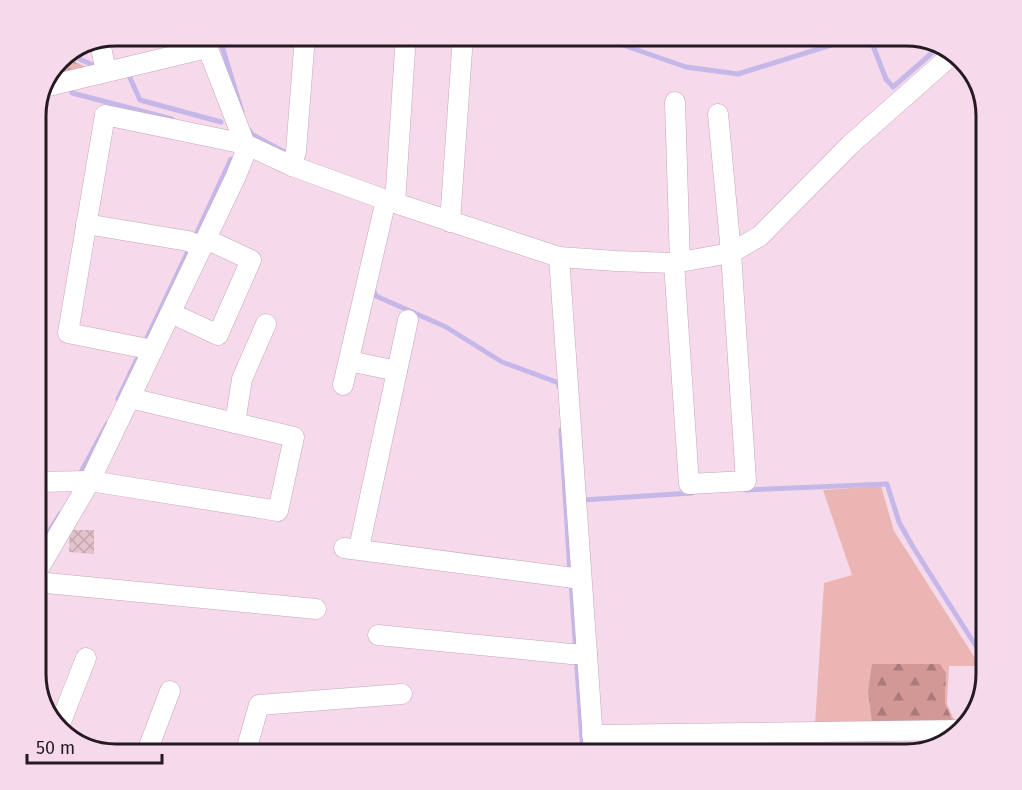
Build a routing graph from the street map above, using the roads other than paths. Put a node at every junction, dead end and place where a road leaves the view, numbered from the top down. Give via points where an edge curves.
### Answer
1 (192, 46) edge
2 (207, 46) edge
3 (304, 46) edge
4 (462, 46) edge
5 (101, 49) edge
6 (405, 50) dead end
7 (946, 59) edge
8 (106, 72) junction
9 (55, 84) edge
10 (675, 102) dead end
11 (718, 114) dead end
12 (244, 144) junction
13 (293, 159) junction
14 (390, 202) junction
15 (450, 222) junction
16 (86, 224) junction
17 (198, 243) junction
18 (731, 253) junction
19 (559, 257) junction
20 (677, 262) junction
21 (171, 313) junction
22 (408, 320) dead end
23 (266, 324) dead end
24 (146, 348) junction
25 (349, 361) junction
26 (397, 371) junction
27 (344, 385) dead end
28 (130, 398) junction
29 (235, 423) junction
30 (90, 481) junction
31 (47, 482) edge
32 (47, 554) edge
33 (574, 579) junction
34 (47, 583) edge
35 (316, 609) dead end
36 (378, 635) dead end
37 (579, 654) junction
38 (86, 658) dead end
39 (170, 691) dead end
40 (402, 694) dead end
41 (62, 718) edge
42 (945, 731) edge
43 (150, 744) edge
44 (248, 744) edge
45 (593, 744) edge
46 (618, 744) edge

1 - 8 street
2 - 12 street
3 - 13 street
4 - 15 street
5 - 8 street
6 - 14 street
7 - 18 street via 851,144 760,236
8 - 9 street
10 - 20 street
11 - 18 street
12 - 13 street
12 - 16 street via 105,115
12 - 17 street via 236,176
13 - 14 street
14 - 15 street
14 - 25 street
15 - 19 street
16 - 17 street
16 - 24 street via 68,333
17 - 21 street
17 - 21 street via 251,261 218,335
18 - 20 street
18 - 20 street via 746,481 688,484
19 - 20 street
19 - 33 street
21 - 24 street
22 - 26 street
23 - 29 street via 242,379
24 - 28 street
25 - 26 street
25 - 27 street
26 - 33 street via 352,548
28 - 29 street
28 - 30 street
29 - 30 street via 294,437 278,511
30 - 31 street
30 - 32 street
33 - 37 street
34 - 35 street
36 - 37 street
37 - 45 street
38 - 41 street
39 - 43 street
40 - 44 street via 259,705
42 - 46 street

